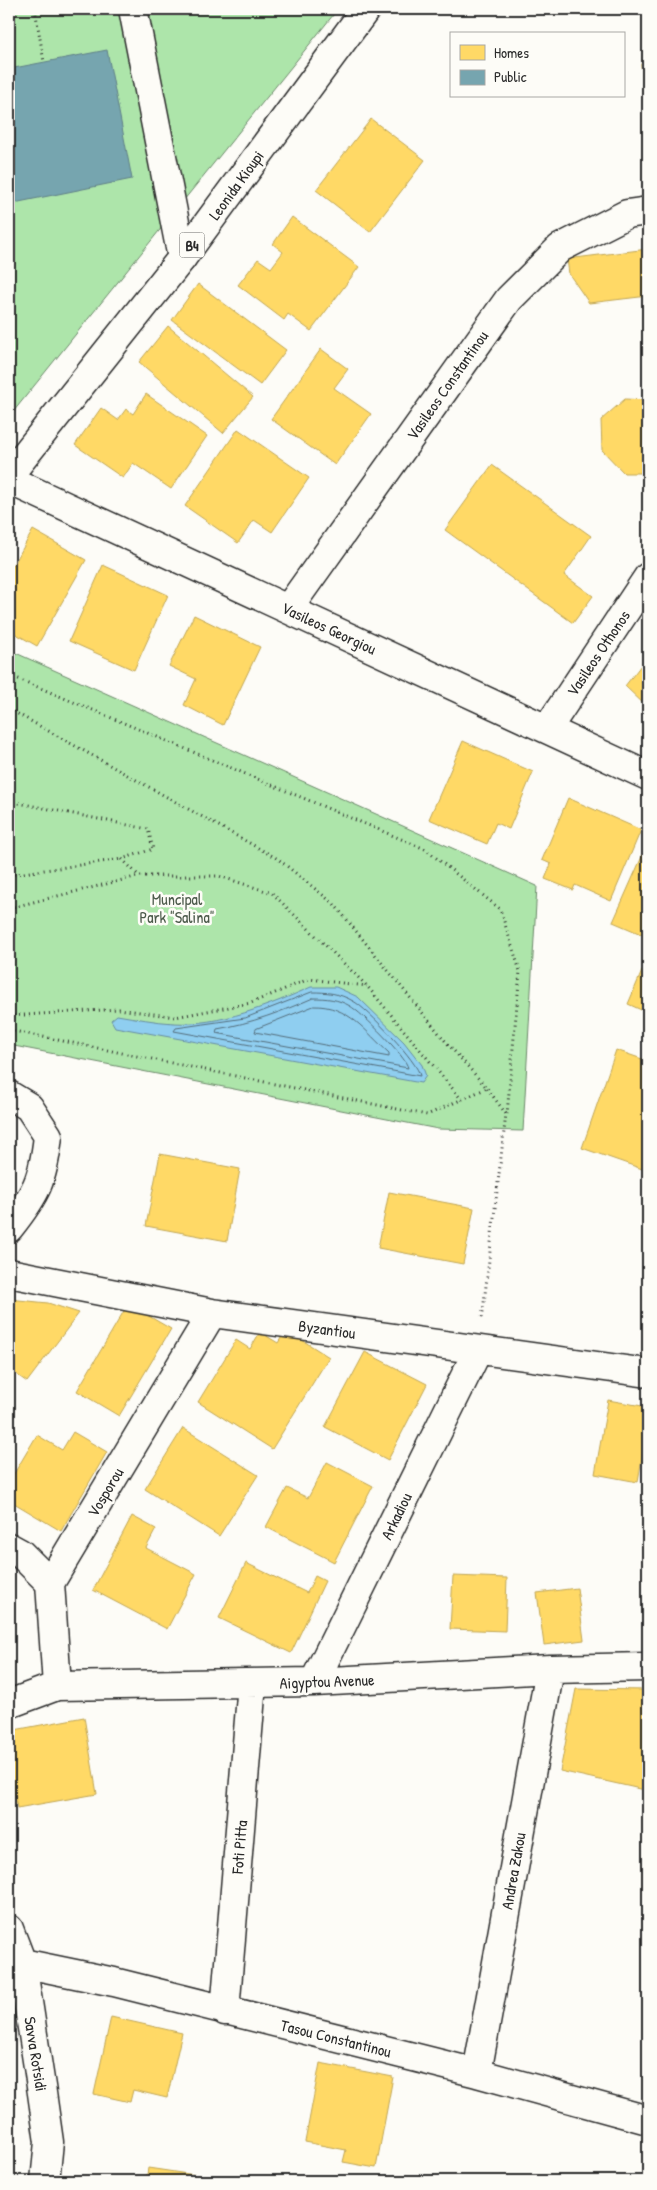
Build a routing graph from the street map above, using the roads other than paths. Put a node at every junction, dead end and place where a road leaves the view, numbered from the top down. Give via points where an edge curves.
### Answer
1 (133, 9) edge
2 (366, 9) edge
3 (648, 211) edge
4 (182, 258) junction
5 (9, 475) edge
6 (9, 480) edge
7 (648, 577) edge
8 (288, 609) junction
9 (547, 729) junction
10 (648, 776) edge
11 (19, 1101) edge
12 (9, 1228) edge
13 (9, 1273) edge
14 (212, 1313) junction
15 (478, 1350) junction
16 (648, 1373) edge
17 (9, 1547) edge
18 (50, 1584) junction
19 (648, 1667) edge
20 (550, 1669) junction
21 (314, 1682) junction
22 (252, 1684) junction
23 (57, 1686) junction
24 (9, 1704) edge
25 (9, 1929) edge
26 (22, 1963) junction
27 (225, 2011) junction
28 (477, 2072) junction
29 (648, 2120) edge
30 (45, 2181) edge

1 - 4 street
2 - 4 street, Leonida Kioupi / B4
3 - 8 street, Vasileos Constantinou via 627,214 560,248 509,299
4 - 5 street, Leonida Kioupi / B4
6 - 8 street, Vasileos Georgiou
7 - 9 street, Vasileos Othonos
8 - 9 street, Vasileos Georgiou
9 - 10 street, Vasileos Georgiou
11 - 12 street via 48,1136 44,1168 32,1199
13 - 14 street, Byzantiou
14 - 15 street, Byzantiou
14 - 18 street, Vosporou
15 - 16 street, Byzantiou
15 - 21 street, Arkadiou
17 - 18 street via 20,1553
18 - 23 street
19 - 20 street, Aigyptou Avenue
20 - 21 street, Aigyptou Avenue
20 - 28 street, Andrea Zakou
21 - 22 street, Aigyptou Avenue
22 - 23 street, Aigyptou Avenue
22 - 27 street, Foti Pitta
23 - 24 street, Aigyptou Avenue
25 - 26 street, Savva Rotsidi
26 - 27 street, Tasou Constantinou via 114,1982
26 - 30 street, Savva Rotsidi via 49,2142
27 - 28 street, Tasou Constantinou
28 - 29 street, Tasou Constantinou

